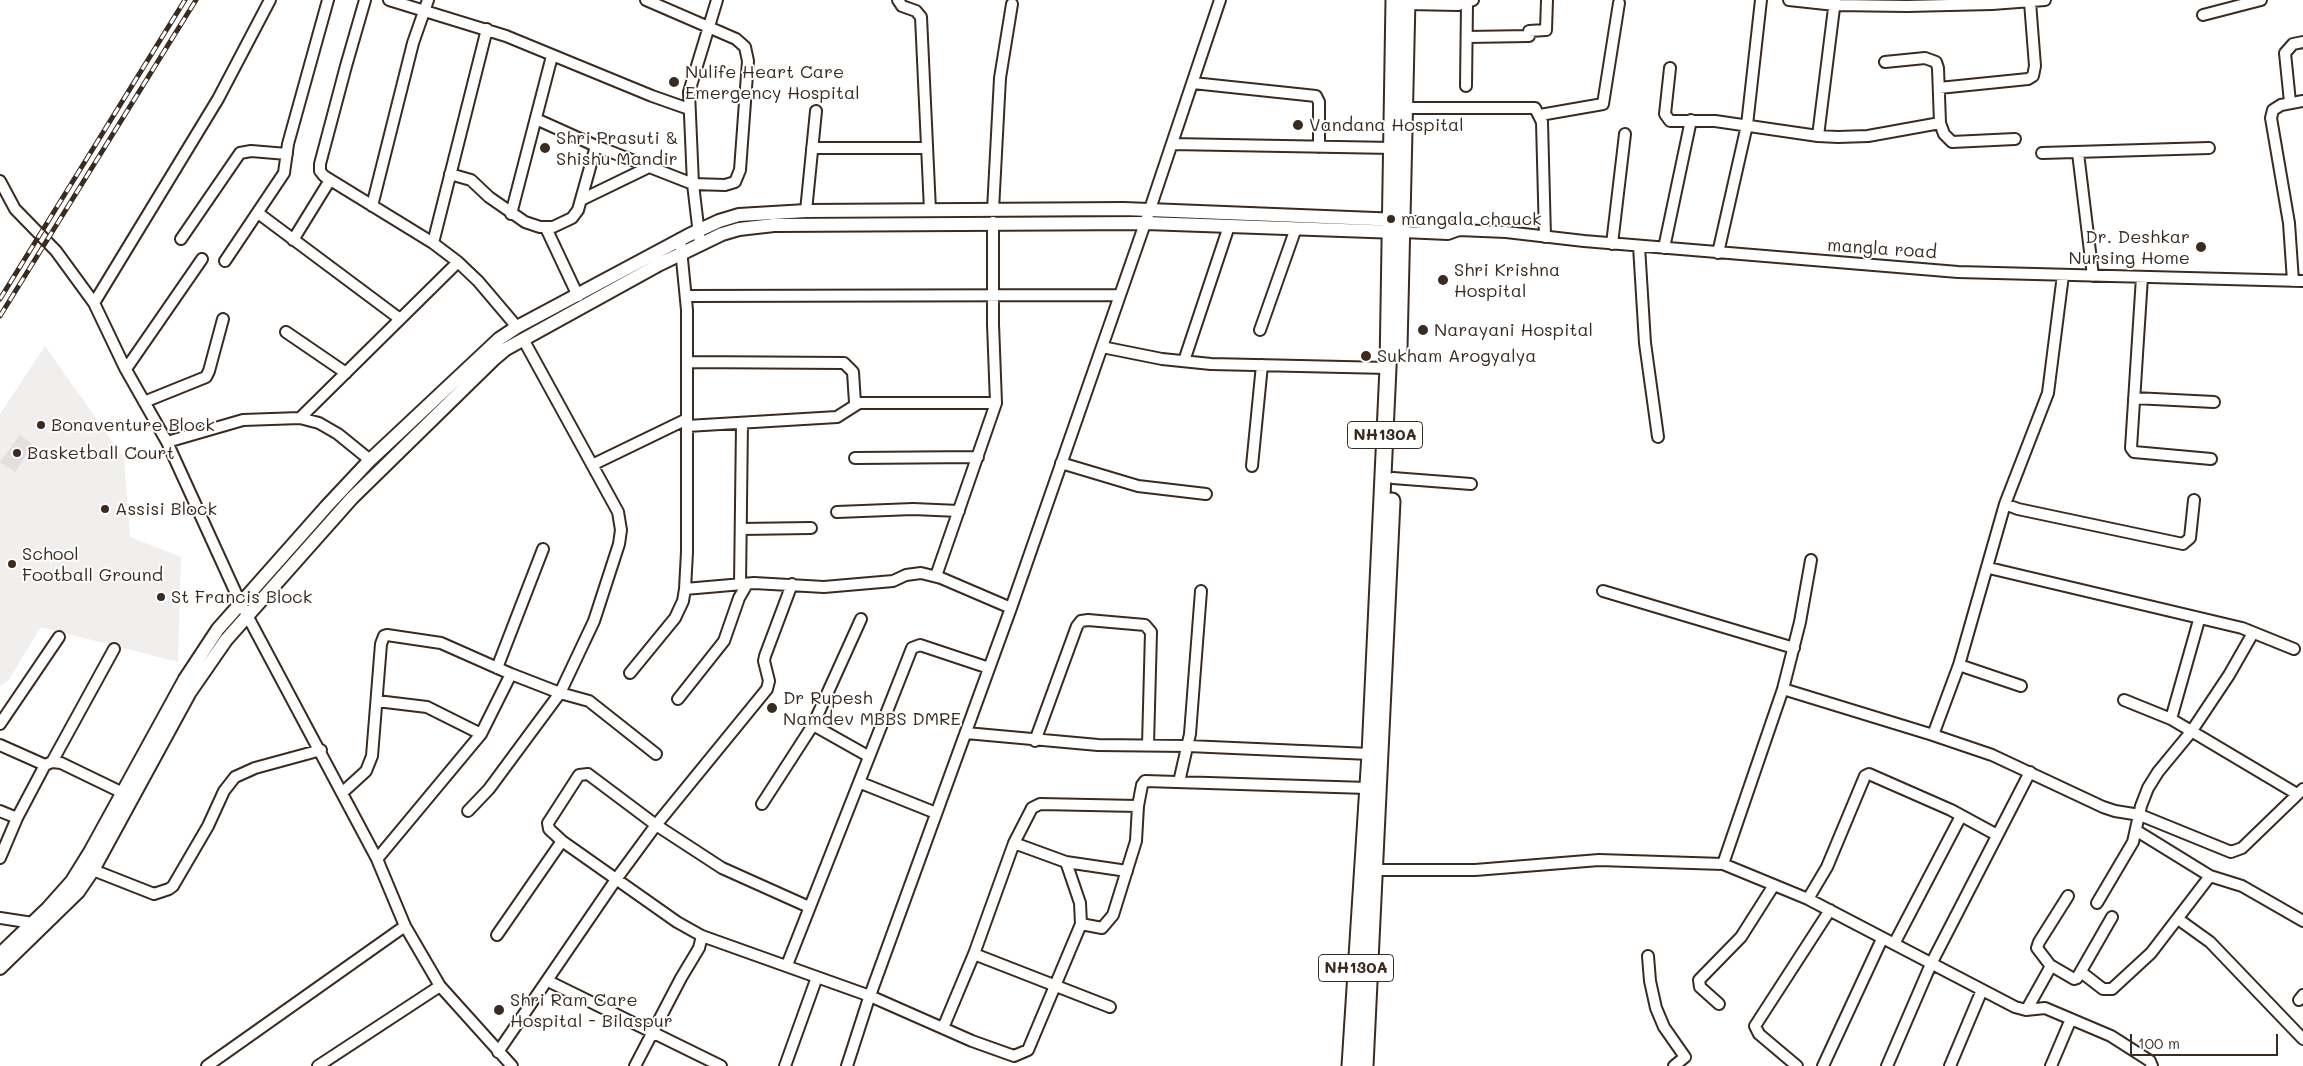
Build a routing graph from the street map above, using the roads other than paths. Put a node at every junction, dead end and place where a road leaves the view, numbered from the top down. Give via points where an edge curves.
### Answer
1 (270, 0) edge
2 (328, 0) edge
3 (366, 0) edge
4 (389, 0) edge
5 (646, 0) edge
6 (717, 0) edge
7 (898, 0) edge
8 (1220, 0) edge
9 (1547, 0) edge
10 (1761, 0) edge
11 (1789, 0) edge
12 (2045, 0) edge
13 (2261, 0) edge
14 (1403, 1) edge
15 (1470, 2) edge
16 (1999, 2) edge
17 (2030, 2) junction
18 (1835, 3) edge
19 (1929, 3) edge
20 (1012, 4) dead end
21 (1619, 4) dead end
22 (425, 5) edge
23 (2203, 15) dead end
24 (708, 28) junction
25 (487, 29) junction
26 (1467, 37) junction
27 (2303, 42) edge
28 (552, 56) junction
29 (1885, 62) dead end
30 (1670, 68) dead end
31 (1193, 83) junction
32 (1466, 86) dead end
33 (1939, 88) junction
34 (2303, 101) edge
35 (2290, 102) junction
36 (1405, 108) junction
37 (689, 109) junction
38 (816, 111) dead end
39 (1540, 115) junction
40 (536, 119) junction
41 (1691, 120) junction
42 (1940, 123) junction
43 (1747, 125) junction
44 (1625, 134) dead end
45 (1818, 136) junction
46 (2015, 139) dead end
47 (1172, 144) junction
48 (596, 146) junction
49 (1319, 147) junction
50 (812, 148) junction
51 (927, 148) junction
52 (1393, 148) junction
53 (2209, 148) dead end
54 (2042, 153) dead end
55 (2078, 153) junction
56 (287, 154) junction
57 (649, 167) junction
58 (450, 174) junction
59 (330, 180) junction
60 (0, 181) edge
61 (693, 184) junction
62 (3, 195) edge
63 (581, 200) junction
64 (372, 206) junction
65 (930, 210) junction
66 (1150, 210) junction
67 (806, 211) junction
68 (258, 214) junction
69 (511, 214) junction
70 (993, 216) junction
71 (1146, 223) junction
72 (1229, 226) junction
73 (1397, 226) junction
74 (546, 228) junction
75 (1296, 228) junction
76 (699, 230) junction
77 (1545, 237) junction
78 (180, 239) dead end
79 (680, 239) junction
80 (293, 240) junction
81 (433, 243) junction
82 (700, 244) junction
83 (1612, 244) junction
84 (1639, 246) junction
85 (1664, 248) junction
86 (683, 252) junction
87 (1718, 252) junction
88 (202, 259) dead end
89 (225, 261) dead end
90 (458, 262) junction
91 (2063, 275) junction
92 (2093, 276) junction
93 (2142, 277) junction
94 (2298, 281) edge
95 (1120, 295) junction
96 (578, 296) junction
97 (686, 296) junction
98 (993, 296) junction
99 (94, 303) junction
100 (223, 319) dead end
101 (400, 319) junction
102 (517, 327) junction
103 (1260, 330) dead end
104 (286, 332) dead end
105 (523, 339) junction
106 (1102, 347) junction
107 (687, 362) junction
108 (1184, 362) junction
109 (1262, 365) junction
110 (1388, 368) junction
111 (126, 369) junction
112 (346, 372) junction
113 (2134, 398) junction
114 (144, 402) junction
115 (2214, 402) dead end
116 (855, 403) junction
117 (996, 403) junction
118 (300, 418) junction
119 (687, 423) junction
120 (742, 424) junction
121 (1658, 437) dead end
122 (167, 442) junction
123 (855, 458) dead end
124 (978, 458) junction
125 (2211, 459) dead end
126 (370, 460) junction
127 (1062, 463) junction
128 (592, 464) junction
129 (1252, 466) dead end
130 (1393, 478) junction
131 (1471, 484) dead end
132 (1206, 494) dead end
133 (2194, 500) dead end
134 (2005, 504) junction
135 (959, 511) junction
136 (837, 512) dead end
137 (811, 528) dead end
138 (741, 529) junction
139 (543, 549) dead end
140 (1384, 560) junction
141 (1811, 560) dead end
142 (1988, 568) junction
143 (936, 576) junction
144 (744, 584) junction
145 (792, 584) junction
146 (685, 589) junction
147 (1201, 591) dead end
148 (1604, 591) dead end
149 (240, 602) junction
150 (1011, 608) junction
151 (247, 614) junction
152 (861, 619) dead end
153 (2199, 620) junction
154 (2253, 633) junction
155 (59, 637) dead end
156 (1794, 648) junction
157 (114, 649) dead end
158 (2294, 649) dead end
159 (1960, 665) junction
160 (497, 668) junction
161 (989, 668) junction
162 (630, 673) dead end
163 (511, 674) junction
164 (2021, 686) dead end
165 (1783, 689) junction
166 (560, 693) junction
167 (678, 699) dead end
168 (2124, 700) dead end
169 (376, 701) junction
170 (2171, 719) junction
171 (0, 724) edge
172 (813, 725) junction
173 (2191, 732) junction
174 (966, 733) junction
175 (481, 734) junction
176 (1933, 735) junction
177 (1035, 741) junction
178 (0, 745) edge
179 (1148, 745) junction
180 (1188, 746) junction
181 (320, 750) junction
182 (656, 754) dead end
183 (1370, 754) junction
184 (868, 756) junction
185 (49, 764) junction
186 (2030, 772) junction
187 (1179, 782) junction
188 (860, 783) junction
189 (1367, 788) junction
190 (344, 792) junction
191 (2300, 792) edge
192 (123, 793) junction
193 (762, 804) dead end
194 (1138, 806) junction
195 (468, 811) dead end
196 (0, 812) edge
197 (936, 814) junction
198 (2139, 814) junction
199 (1961, 816) junction
200 (17, 818) junction
201 (656, 826) junction
202 (2137, 830) junction
203 (1997, 835) junction
204 (562, 840) junction
205 (1014, 844) junction
206 (0, 858) edge
207 (377, 859) junction
208 (1066, 862) junction
209 (1723, 864) junction
210 (93, 870) junction
211 (1368, 870) junction
212 (1127, 871) junction
213 (2210, 876) junction
214 (617, 878) junction
215 (1774, 885) junction
216 (2068, 896) dead end
217 (1808, 899) junction
218 (2097, 903) dead end
219 (809, 907) junction
220 (1830, 910) junction
221 (2112, 917) dead end
222 (0, 918) edge
223 (2178, 918) junction
224 (2303, 921) edge
225 (33, 922) junction
226 (1081, 924) junction
227 (405, 926) junction
228 (497, 935) dead end
229 (702, 936) junction
230 (1882, 939) junction
231 (1894, 944) junction
232 (0, 954) edge
233 (974, 954) junction
234 (1648, 956) dead end
235 (1931, 964) junction
236 (787, 965) junction
237 (2051, 966) junction
238 (0, 968) edge
239 (2082, 972) junction
240 (817, 978) junction
241 (548, 981) junction
242 (440, 986) junction
243 (1055, 986) junction
244 (1982, 990) junction
245 (870, 996) junction
246 (1719, 1004) dead end
247 (1110, 1007) dead end
248 (2027, 1010) junction
249 (2071, 1019) junction
250 (943, 1028) junction
251 (653, 1034) junction
252 (2303, 1039) edge
253 (498, 1052) junction
254 (207, 1066) edge
255 (318, 1066) edge
256 (512, 1066) edge
257 (636, 1066) edge
258 (721, 1066) edge
259 (785, 1066) edge
260 (847, 1066) edge
261 (1350, 1066) edge
262 (1365, 1066) edge
263 (1674, 1066) edge
264 (1797, 1066) edge
265 (1823, 1066) edge
266 (1887, 1066) edge
267 (1950, 1066) edge
268 (2051, 1066) edge
269 (2152, 1066) edge

1 - 99 street via 218,100
2 - 56 street
3 - 59 street via 320,164 322,174
4 - 22 street
5 - 24 street
6 - 24 street
7 - 51 street via 920,17
8 - 31 street
9 - 26 street via 1546,30 1529,31 1529,36
10 - 43 street
11 - 18 street
12 - 17 street
13 - 23 street
14 - 15 street
14 - 36 highway, NH130A
14 - 52 highway, NH130A
15 - 26 street
16 - 17 street
16 - 19 street
17 - 33 street via 2035,66 2032,77
18 - 19 street
18 - 45 street
20 - 70 street via 1000,78
21 - 39 street via 1603,104
22 - 25 street
22 - 64 street
24 - 37 street via 692,81
24 - 61 street via 736,39 748,55 740,170 738,180 733,183
25 - 28 street
25 - 58 street
26 - 32 street
27 - 35 street via 2293,44 2285,53
28 - 37 street
28 - 40 street
29 - 33 street via 1934,60 1938,68
30 - 41 street via 1666,116 1672,121
31 - 47 street
31 - 49 street via 1316,96 1320,102
33 - 42 street
34 - 35 street
35 - 94 street via 2276,108 2272,118
36 - 39 street via 1531,107
36 - 73 highway, NH130A
37 - 61 street
38 - 50 street
39 - 77 street
40 - 48 street
40 - 69 street
41 - 43 street
41 - 85 street
42 - 45 street via 1859,137
42 - 46 street via 1947,138 1954,143
43 - 45 street
43 - 87 street
44 - 83 street
47 - 49 street
47 - 66 street
48 - 57 street
48 - 63 street
49 - 52 street
50 - 51 street
50 - 67 street
51 - 65 street
52 - 73 highway, NH130A
53 - 55 street
54 - 55 street
55 - 92 street
56 - 68 street via 280,181
56 - 78 street via 251,151 240,154
57 - 61 street
57 - 63 street
58 - 69 street via 471,180
58 - 81 street
59 - 64 street
59 - 80 street
60 - 62 street
61 - 76 street
62 - 99 street via 56,251
63 - 74 street via 572,218 561,225
64 - 81 street
65 - 67 main road
65 - 70 main road
66 - 70 main road
66 - 71 street
66 - 73 main road
67 - 76 main road via 739,215
68 - 80 street
68 - 89 street
69 - 74 street
70 - 71 main road
70 - 82 main road via 774,225 739,229
70 - 98 street
71 - 72 main road
71 - 95 street
72 - 75 main road
72 - 108 street
73 - 75 main road
73 - 77 street, mangla road via 1448,225 1459,230
73 - 110 highway, NH130A
73 - 130 highway, NH130A
74 - 96 street
75 - 103 street
76 - 79 main road
76 - 82 street
77 - 83 street, mangla road
79 - 86 street
79 - 96 main road
80 - 101 street
81 - 90 street
82 - 86 main road
83 - 84 street, mangla road
84 - 85 street, mangla road
84 - 121 street via 1645,343
85 - 87 street, mangla road
86 - 97 street
86 - 105 main road
87 - 91 street, mangla road via 1958,272
88 - 111 street
90 - 101 street
90 - 102 street
91 - 92 street, mangla road
91 - 134 street via 2051,384
92 - 93 street, mangla road
93 - 94 street, mangla road
93 - 113 street
95 - 98 street
95 - 106 street
96 - 102 main road
97 - 98 street
97 - 107 street
98 - 117 street
99 - 111 street
100 - 114 street via 206,377
101 - 112 street
102 - 126 main road via 485,351
104 - 112 street
105 - 128 street
105 - 151 main road via 493,360 352,498
106 - 108 street
106 - 127 street
107 - 116 street via 844,363 853,372
107 - 119 street
108 - 109 street
109 - 110 street
109 - 129 street
110 - 140 highway, NH130A
111 - 114 street
112 - 118 street
113 - 115 street
113 - 125 street via 2133,451
114 - 122 street
116 - 117 street
116 - 120 street via 837,417
117 - 124 street
118 - 122 street via 242,420
118 - 126 street via 334,431
119 - 120 street
119 - 128 street
119 - 146 street via 688,552
120 - 138 street
122 - 149 street
123 - 124 street
124 - 135 street
126 - 149 main road
127 - 132 street via 1129,484
127 - 150 street
128 - 166 street via 618,512 619,544 594,621
130 - 131 street
130 - 140 highway, NH130A
133 - 134 street via 2190,538 2183,544
134 - 142 street
135 - 136 street
135 - 143 street
137 - 138 street
138 - 144 street
139 - 160 street
140 - 183 highway, NH130A
140 - 211 highway, NH130A
141 - 156 street
142 - 153 street
142 - 159 street
143 - 145 street via 913,573 893,581 824,587
143 - 150 street
144 - 145 street
144 - 146 street
144 - 167 street via 724,641
145 - 201 street via 765,656 767,689
146 - 162 street via 675,618
147 - 180 street
148 - 156 street
149 - 151 street
149 - 192 main road via 185,679
150 - 161 street
151 - 181 street
151 - 210 main road via 190,692
152 - 172 street
153 - 154 street
153 - 170 street
154 - 158 street
154 - 173 street
155 - 171 street
156 - 165 street
157 - 185 street
159 - 164 street
159 - 176 street
160 - 163 street
160 - 169 street via 441,643 384,636
161 - 174 street
161 - 184 street via 923,645 914,646
163 - 166 street
163 - 175 street
165 - 176 street
165 - 209 street
166 - 182 street via 599,706
166 - 195 street via 490,789 480,795
168 - 170 street
169 - 175 street via 427,708
169 - 190 street via 370,764 361,778
170 - 173 street
172 - 184 street
172 - 193 street
173 - 191 street
173 - 198 street via 2158,772 2148,788
174 - 177 street
174 - 197 street
175 - 207 street
176 - 186 street
177 - 179 street
177 - 179 street via 1078,626 1081,621 1088,620 1145,625 1151,632
178 - 185 street
179 - 180 street
180 - 183 street
180 - 187 street
181 - 190 street
181 - 210 street via 255,768 235,777 169,889 154,894
183 - 189 highway, NH130A
184 - 188 street
185 - 192 street via 61,763
185 - 200 street
186 - 198 street via 2103,807
186 - 203 street
187 - 189 street
187 - 194 street via 1145,781
188 - 197 street
188 - 219 street
189 - 211 highway, NH130A
190 - 207 street
191 - 198 street via 2234,852
192 - 225 main road via 72,881
194 - 205 street via 1037,805 1029,811
194 - 212 street via 1136,841
196 - 200 street
197 - 245 street
198 - 202 street
199 - 203 street
199 - 217 street via 1867,774 1827,867
199 - 231 street
200 - 206 street
201 - 204 street via 584,773 561,799 548,823 549,829
201 - 214 street
201 - 219 street via 722,868
202 - 213 street
202 - 218 street
203 - 235 street
204 - 214 street
204 - 228 street
205 - 208 street
205 - 233 street
207 - 227 street
208 - 212 street
208 - 226 street via 1080,902
209 - 211 street via 1599,860 1475,870
209 - 215 street
210 - 238 main road via 63,908
211 - 261 highway, NH130A
211 - 262 highway, NH130A
212 - 226 street via 1113,915 1104,926
213 - 223 street
213 - 224 street via 2242,886
214 - 229 street
214 - 241 street
215 - 217 street
215 - 246 street via 1742,937 1698,982
216 - 237 street via 2037,946
217 - 220 street
219 - 236 street
220 - 230 street
220 - 264 street via 1756,1026 1759,1034
221 - 239 street
222 - 225 street
223 - 239 street via 2151,952 2112,989 2103,989
223 - 252 street via 2210,942
225 - 232 main road
226 - 243 street
227 - 242 street
227 - 254 street
229 - 236 street
229 - 251 street via 699,948
230 - 231 street
230 - 265 street
231 - 235 street
233 - 243 street
233 - 250 street
234 - 263 street via 1656,1008 1664,1027 1685,1057
235 - 244 street
235 - 266 street
236 - 240 street
237 - 239 street via 2074,979
237 - 248 street
240 - 245 street
240 - 259 street
241 - 251 street
241 - 253 street
242 - 253 street
242 - 255 street
243 - 247 street
243 - 250 street via 1028,1050 1018,1055
244 - 248 street
244 - 267 street
245 - 250 street
245 - 260 street
248 - 249 street via 2044,1008
249 - 268 street
249 - 269 street via 2111,1036 2150,1061
251 - 257 street
251 - 258 street
253 - 256 street

